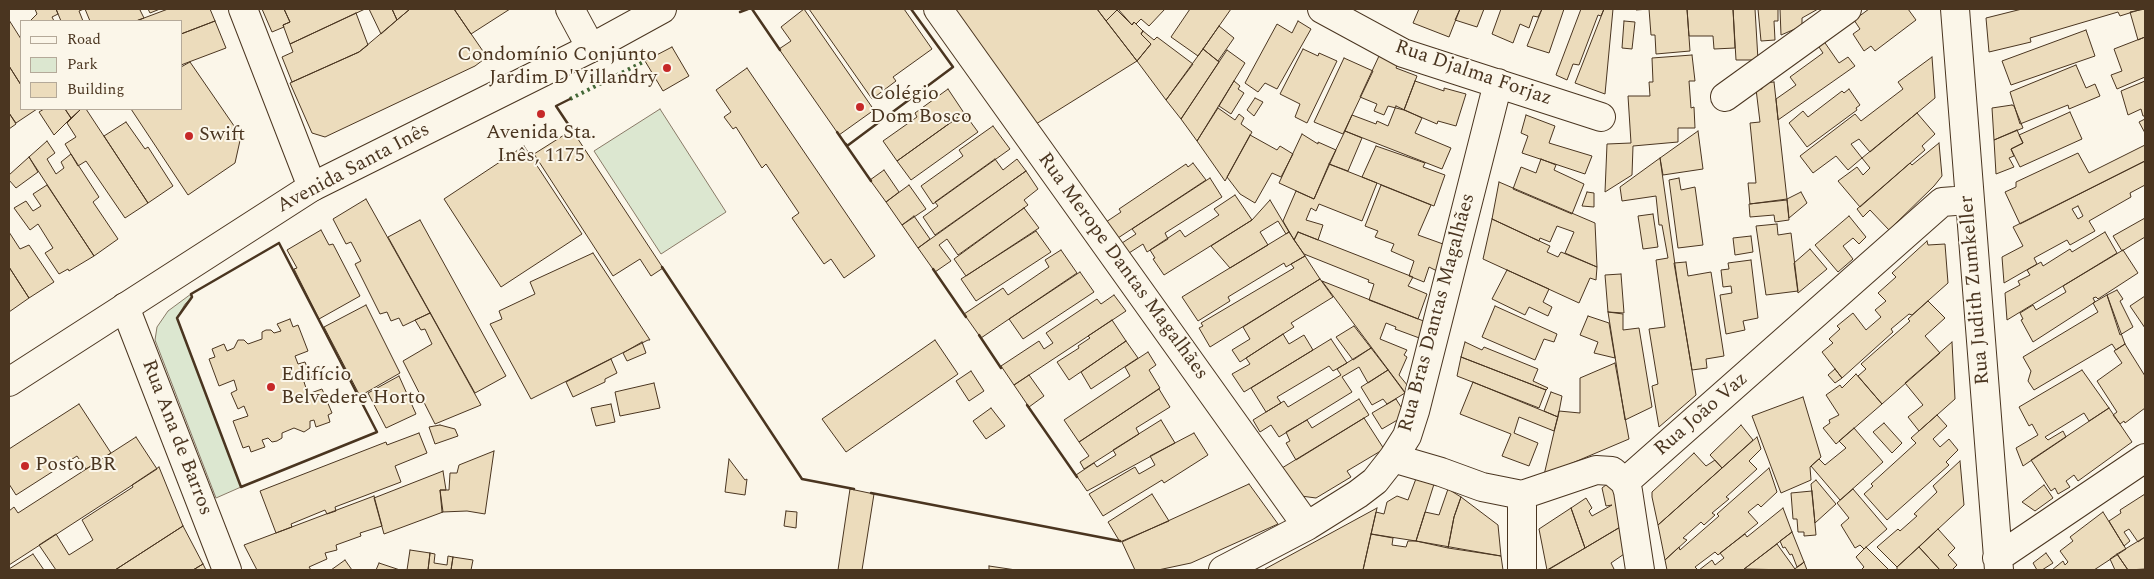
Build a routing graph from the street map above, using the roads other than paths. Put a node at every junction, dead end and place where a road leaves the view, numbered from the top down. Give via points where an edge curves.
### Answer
1 (243, 9) edge
2 (570, 9) edge
3 (662, 9) edge
4 (938, 9) edge
5 (1322, 9) edge
6 (1846, 9) edge
7 (1955, 9) edge
8 (590, 48) junction
9 (1498, 83) junction
10 (1725, 97) dead end
11 (1601, 117) dead end
12 (312, 186) junction
13 (1968, 200) junction
14 (126, 306) junction
15 (9, 382) edge
16 (1394, 458) junction
17 (2145, 458) edge
18 (1625, 482) junction
19 (1522, 495) junction
20 (1307, 526) junction
21 (1998, 564) edge
22 (227, 570) edge
23 (1223, 570) edge
24 (1522, 570) edge
25 (1640, 570) edge

1 - 12 street
2 - 8 street
3 - 8 street, Avenida Santa Inês
4 - 20 street, Rua Merope Dantas Magalhães
5 - 9 street, Rua Djalma Forjaz via 1403,53
6 - 10 street
7 - 13 street, Rua Judith Zumkeller
8 - 12 street, Avenida Santa Inês
9 - 11 street, Rua Djalma Forjaz
9 - 16 street, Rua Bras Dantas Magalhães via 1416,411
12 - 14 street, Avenida Santa Inês
13 - 18 street, Rua João Vaz via 1942,202
13 - 21 street, Rua Judith Zumkeller
14 - 15 street, Avenida Santa Inês
14 - 22 street, Rua Ana de Barros
16 - 19 street via 1482,487
16 - 20 street, Rua Bras Dantas Magalhães via 1375,481
17 - 21 street
18 - 19 street via 1612,471 1596,470
18 - 25 street
19 - 24 street
20 - 23 street, Rua Bras Dantas Magalhães

